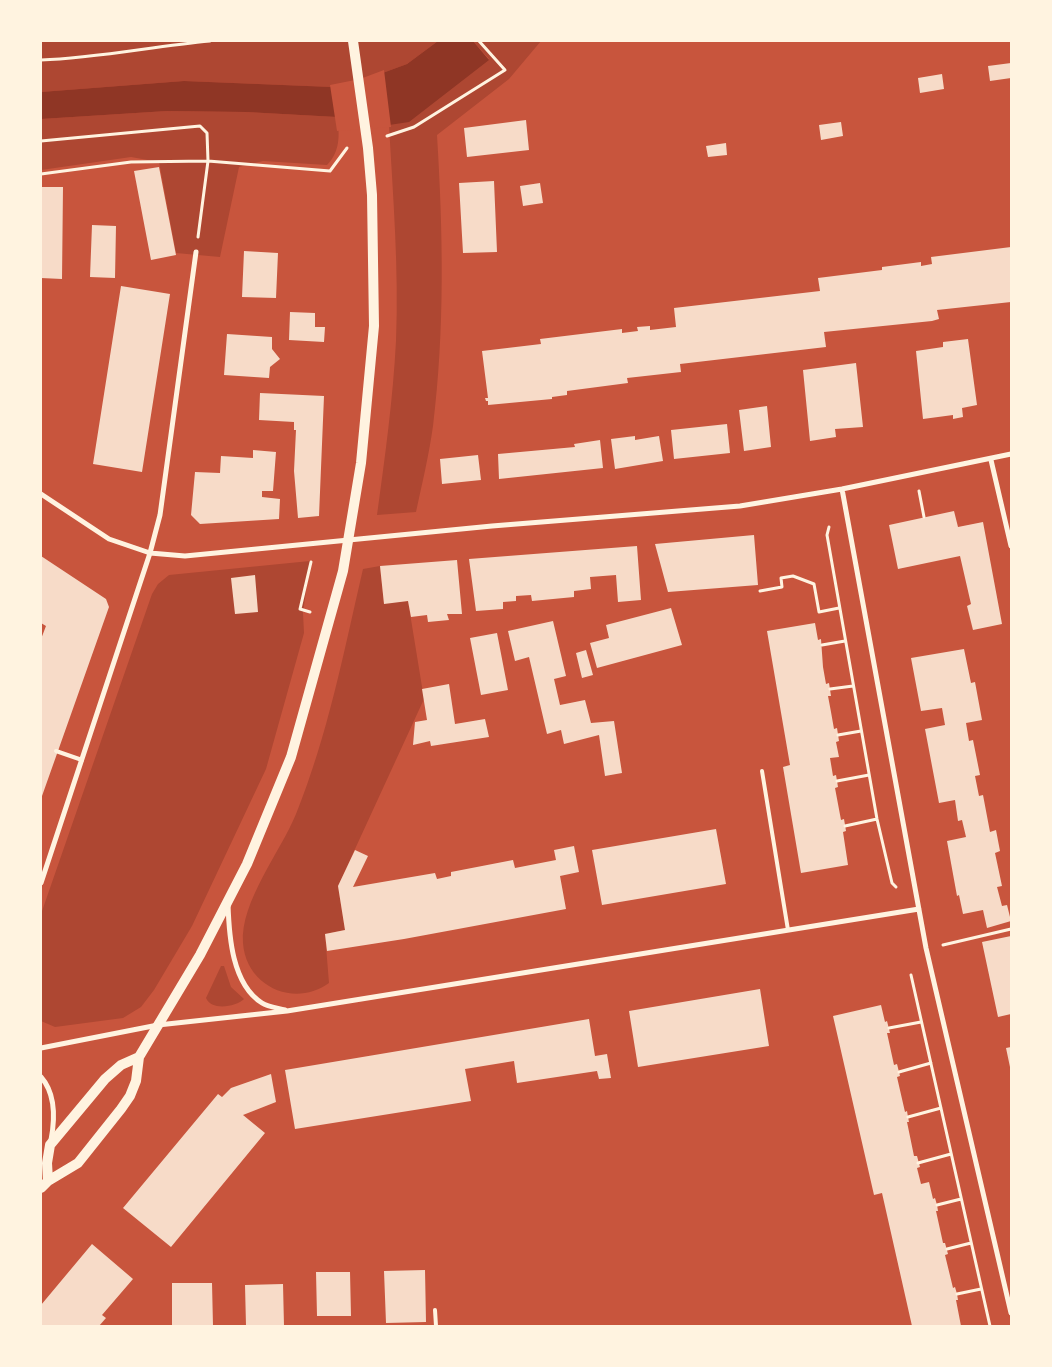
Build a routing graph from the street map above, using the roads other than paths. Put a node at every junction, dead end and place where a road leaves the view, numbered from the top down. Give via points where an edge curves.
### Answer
1 (353, 41) edge
2 (196, 252) road end
3 (1011, 454) edge
4 (991, 460) junction
5 (842, 489) junction
6 (41, 494) edge
7 (1011, 546) edge
8 (150, 553) junction
9 (56, 751) dead end
10 (82, 760) junction
11 (762, 771) dead end
12 (41, 883) edge
13 (228, 903) junction
14 (918, 909) junction
15 (788, 930) junction
16 (287, 1010) junction
17 (158, 1026) junction
18 (41, 1048) edge
19 (139, 1056) junction
20 (41, 1076) edge
21 (50, 1145) junction
22 (45, 1185) edge
23 (435, 1310) dead end
24 (1011, 1313) edge
25 (436, 1326) edge

1 - 13 main road via 372,195 374,326 361,463 343,571 291,757
2 - 8 street via 160,515
3 - 4 street
4 - 5 street
4 - 7 street
5 - 8 street via 740,506 185,556
5 - 14 street
6 - 8 street via 108,539
8 - 10 street
9 - 10 lane
10 - 12 street
11 - 15 lane
13 - 16 street via 232,950 250,992 263,1004
13 - 17 main road
14 - 15 street
14 - 24 street
15 - 16 street
16 - 17 street
17 - 18 street
17 - 19 main road
19 - 21 main road via 121,1065 105,1079
19 - 22 main road via 136,1081 121,1109 78,1163
20 - 21 street via 50,1091 54,1112
21 - 22 main road
23 - 25 lane

